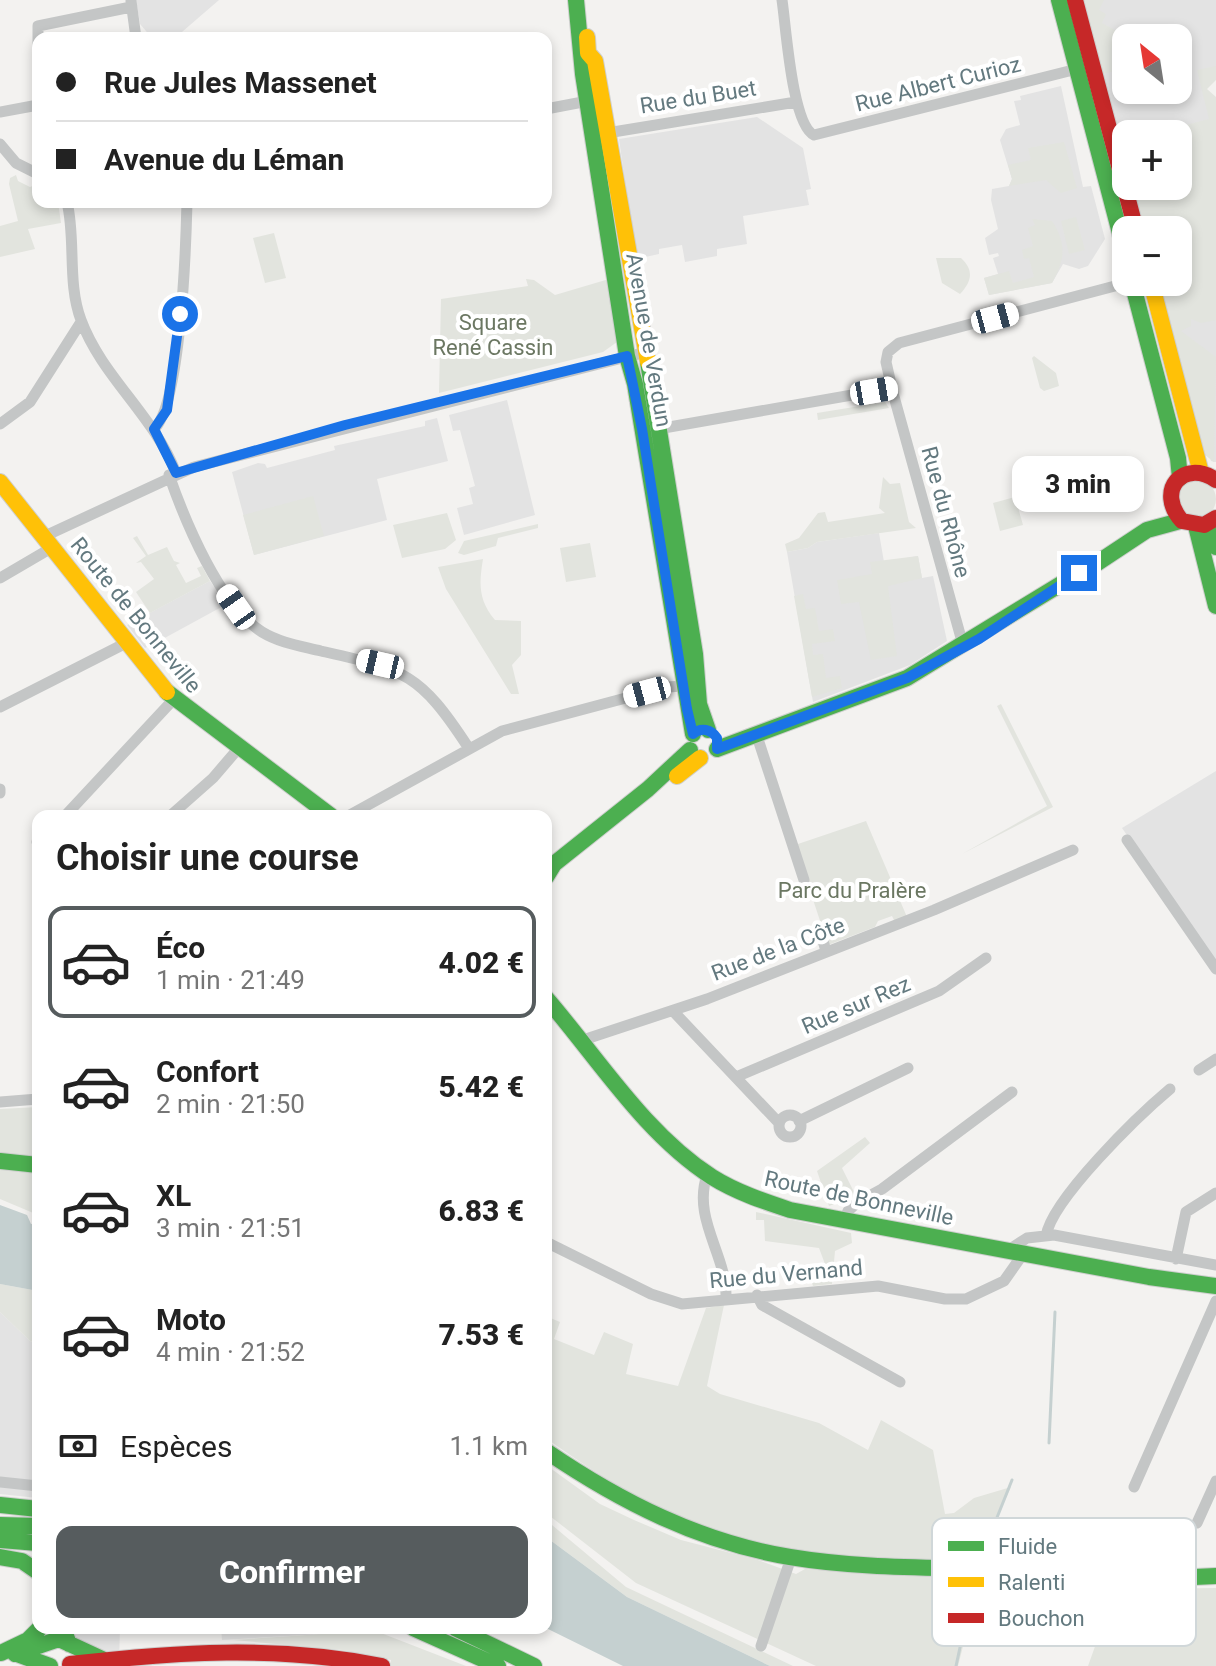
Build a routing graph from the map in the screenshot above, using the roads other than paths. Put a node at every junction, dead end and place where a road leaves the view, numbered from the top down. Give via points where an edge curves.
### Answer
1 (579, 0) edge
2 (782, 0) edge
3 (1059, 0) edge
4 (1075, 0) edge
5 (131, 3) edge
6 (37, 32) edge
7 (135, 32) edge
8 (1085, 69) junction
9 (588, 101) junction
10 (796, 102) junction
11 (32, 106) edge
12 (552, 108) edge
13 (0, 112) edge
14 (607, 133) junction
15 (0, 144) edge
16 (32, 171) edge
17 (68, 208) edge
18 (187, 208) edge
19 (1117, 216) edge
20 (1132, 216) edge
21 (1112, 289) edge
22 (1135, 296) edge
23 (1156, 296) edge
24 (81, 322) junction
25 (646, 352) junction
26 (627, 356) junction
27 (892, 388) junction
28 (0, 424) edge
29 (154, 429) junction
30 (658, 429) junction
31 (172, 474) junction
32 (1208, 476) edge
33 (1180, 478) junction
34 (0, 482) edge
35 (1170, 501) junction
36 (1201, 522) edge
37 (1147, 530) junction
38 (49, 542) junction
39 (1216, 547) edge
40 (0, 578) edge
41 (1216, 606) edge
42 (128, 642) junction
43 (966, 643) junction
44 (684, 686) junction
45 (173, 700) junction
46 (0, 707) edge
47 (756, 733) junction
48 (704, 743) junction
49 (468, 747) junction
50 (237, 750) junction
51 (71, 810) edge
52 (177, 810) edge
53 (322, 810) edge
54 (358, 810) edge
55 (1127, 840) dead end
56 (1073, 850) dead end
57 (552, 868) edge
58 (804, 880) dead end
59 (820, 931) dead end
60 (826, 951) junction
61 (986, 958) dead end
62 (1216, 969) edge
63 (552, 1005) edge
64 (673, 1011) junction
65 (583, 1040) junction
66 (1216, 1059) edge
67 (908, 1068) dead end
68 (1199, 1070) dead end
69 (736, 1077) junction
70 (1170, 1089) dead end
71 (1012, 1092) dead end
72 (32, 1099) edge
73 (0, 1102) edge
74 (799, 1121) junction
75 (779, 1123) junction
76 (0, 1161) edge
77 (32, 1164) edge
78 (707, 1175) junction
79 (1216, 1193) edge
80 (845, 1220) junction
81 (1044, 1237) junction
82 (552, 1246) edge
83 (1022, 1254) junction
84 (1176, 1259) junction
85 (1216, 1265) edge
86 (1149, 1277) junction
87 (1216, 1286) edge
88 (757, 1295) junction
89 (1216, 1295) edge
90 (726, 1297) junction
91 (1216, 1301) edge
92 (900, 1382) dead end
93 (552, 1455) edge
94 (1216, 1481) edge
95 (0, 1485) edge
96 (1134, 1487) dead end
97 (32, 1488) edge
98 (0, 1505) edge
99 (32, 1508) edge
100 (1197, 1523) dead end
101 (0, 1525) edge
102 (32, 1526) edge
103 (0, 1540) edge
104 (32, 1544) edge
105 (32, 1545) edge
106 (0, 1547) edge
107 (0, 1557) edge
108 (791, 1558) junction
109 (932, 1567) edge
110 (32, 1568) edge
111 (1196, 1575) edge
112 (1216, 1576) edge
113 (426, 1634) edge
114 (467, 1634) edge
115 (48, 1635) edge
116 (68, 1639) edge
117 (761, 1646) dead end
118 (5, 1653) edge
119 (105, 1660) junction
120 (49, 1665) edge
121 (68, 1665) edge
122 (382, 1666) edge
123 (498, 1666) edge
124 (534, 1666) edge

1 - 9 main road, Avenue de Verdun
1 - 14 main road, Avenue de Verdun
2 - 10 street
3 - 8 main road
4 - 8 main road
5 - 6 street via 40,24
5 - 7 street
8 - 10 street, Rue Albert Curioz via 823,135 809,133
8 - 19 main road
8 - 20 main road
9 - 12 street
9 - 26 main road, Avenue de Verdun
10 - 14 street, Rue du Buet
11 - 13 street
14 - 25 main road, Avenue de Verdun
15 - 16 street via 16,163
17 - 24 street
18 - 29 street via 174,364 167,410
21 - 27 street, Rue du Rhône via 896,344 886,359
22 - 33 main road
23 - 32 main road
24 - 28 street via 28,405
24 - 29 street via 102,362
25 - 26 street
25 - 30 main road, Avenue de Verdun
26 - 31 street via 345,425
26 - 44 main road, Avenue de Verdun
27 - 30 street
27 - 43 street, Rue du Rhône
29 - 31 street
30 - 48 main road, Avenue de Verdun
31 - 38 street
31 - 49 street via 207,560 251,624 276,640 402,672 424,690
32 - 33 main road
33 - 35 main road
34 - 38 main road, Route de Bonneville
35 - 36 main road
35 - 37 main road
36 - 37 main road
36 - 39 main road
36 - 41 main road
37 - 43 main road
38 - 40 street
38 - 42 main road, Route de Bonneville
42 - 45 main road, Route de Bonneville
42 - 46 street
43 - 47 main road via 879,690
44 - 48 main road, Avenue de Verdun
44 - 49 street via 520,725
45 - 50 main road, Route de Bonneville
45 - 51 street
47 - 48 main road
47 - 58 street
48 - 57 main road
49 - 54 street
50 - 52 street
50 - 53 main road, Route de Bonneville
55 - 62 street
56 - 60 street, Rue de la Côte
59 - 60 street
60 - 64 street, Rue de la Côte
61 - 69 street, Rue sur Rez via 939,991
63 - 65 main road, Route de Bonneville
64 - 65 street, Rue de la Côte
64 - 69 street
65 - 78 main road, Route de Bonneville via 647,1122
66 - 68 street
67 - 74 street
69 - 75 street
70 - 81 street via 1074,1186
71 - 80 street via 858,1202
72 - 73 street
74 - 75 street via 789,1115
74 - 75 street via 799,1132 790,1137 781,1133
76 - 77 main road
78 - 80 main road, Route de Bonneville via 772,1206
78 - 90 street via 704,1214
79 - 84 street via 1186,1212
80 - 83 main road, Route de Bonneville
81 - 83 street
81 - 83 street via 1024,1239
81 - 84 street via 1064,1236
82 - 90 street, Rue du Vernand via 671,1302
83 - 86 main road, Route de Bonneville
83 - 88 street, Rue du Vernand via 1004,1281 966,1299 882,1286
84 - 85 street
86 - 87 main road, Route de Bonneville
86 - 89 main road, Route de Bonneville
88 - 90 street, Rue du Vernand
88 - 92 street via 762,1305
91 - 96 street
93 - 108 main road via 653,1515 726,1543
94 - 100 street
95 - 97 street
98 - 99 main road
101 - 102 main road
103 - 104 main road
105 - 106 main road
107 - 110 main road
108 - 109 main road
108 - 117 street
111 - 112 main road
113 - 123 main road
114 - 124 main road
115 - 116 main road
115 - 118 main road
115 - 120 main road via 44,1652
116 - 119 main road
116 - 121 main road via 73,1656
118 - 120 main road
119 - 121 main road
119 - 122 main road via 276,1652

